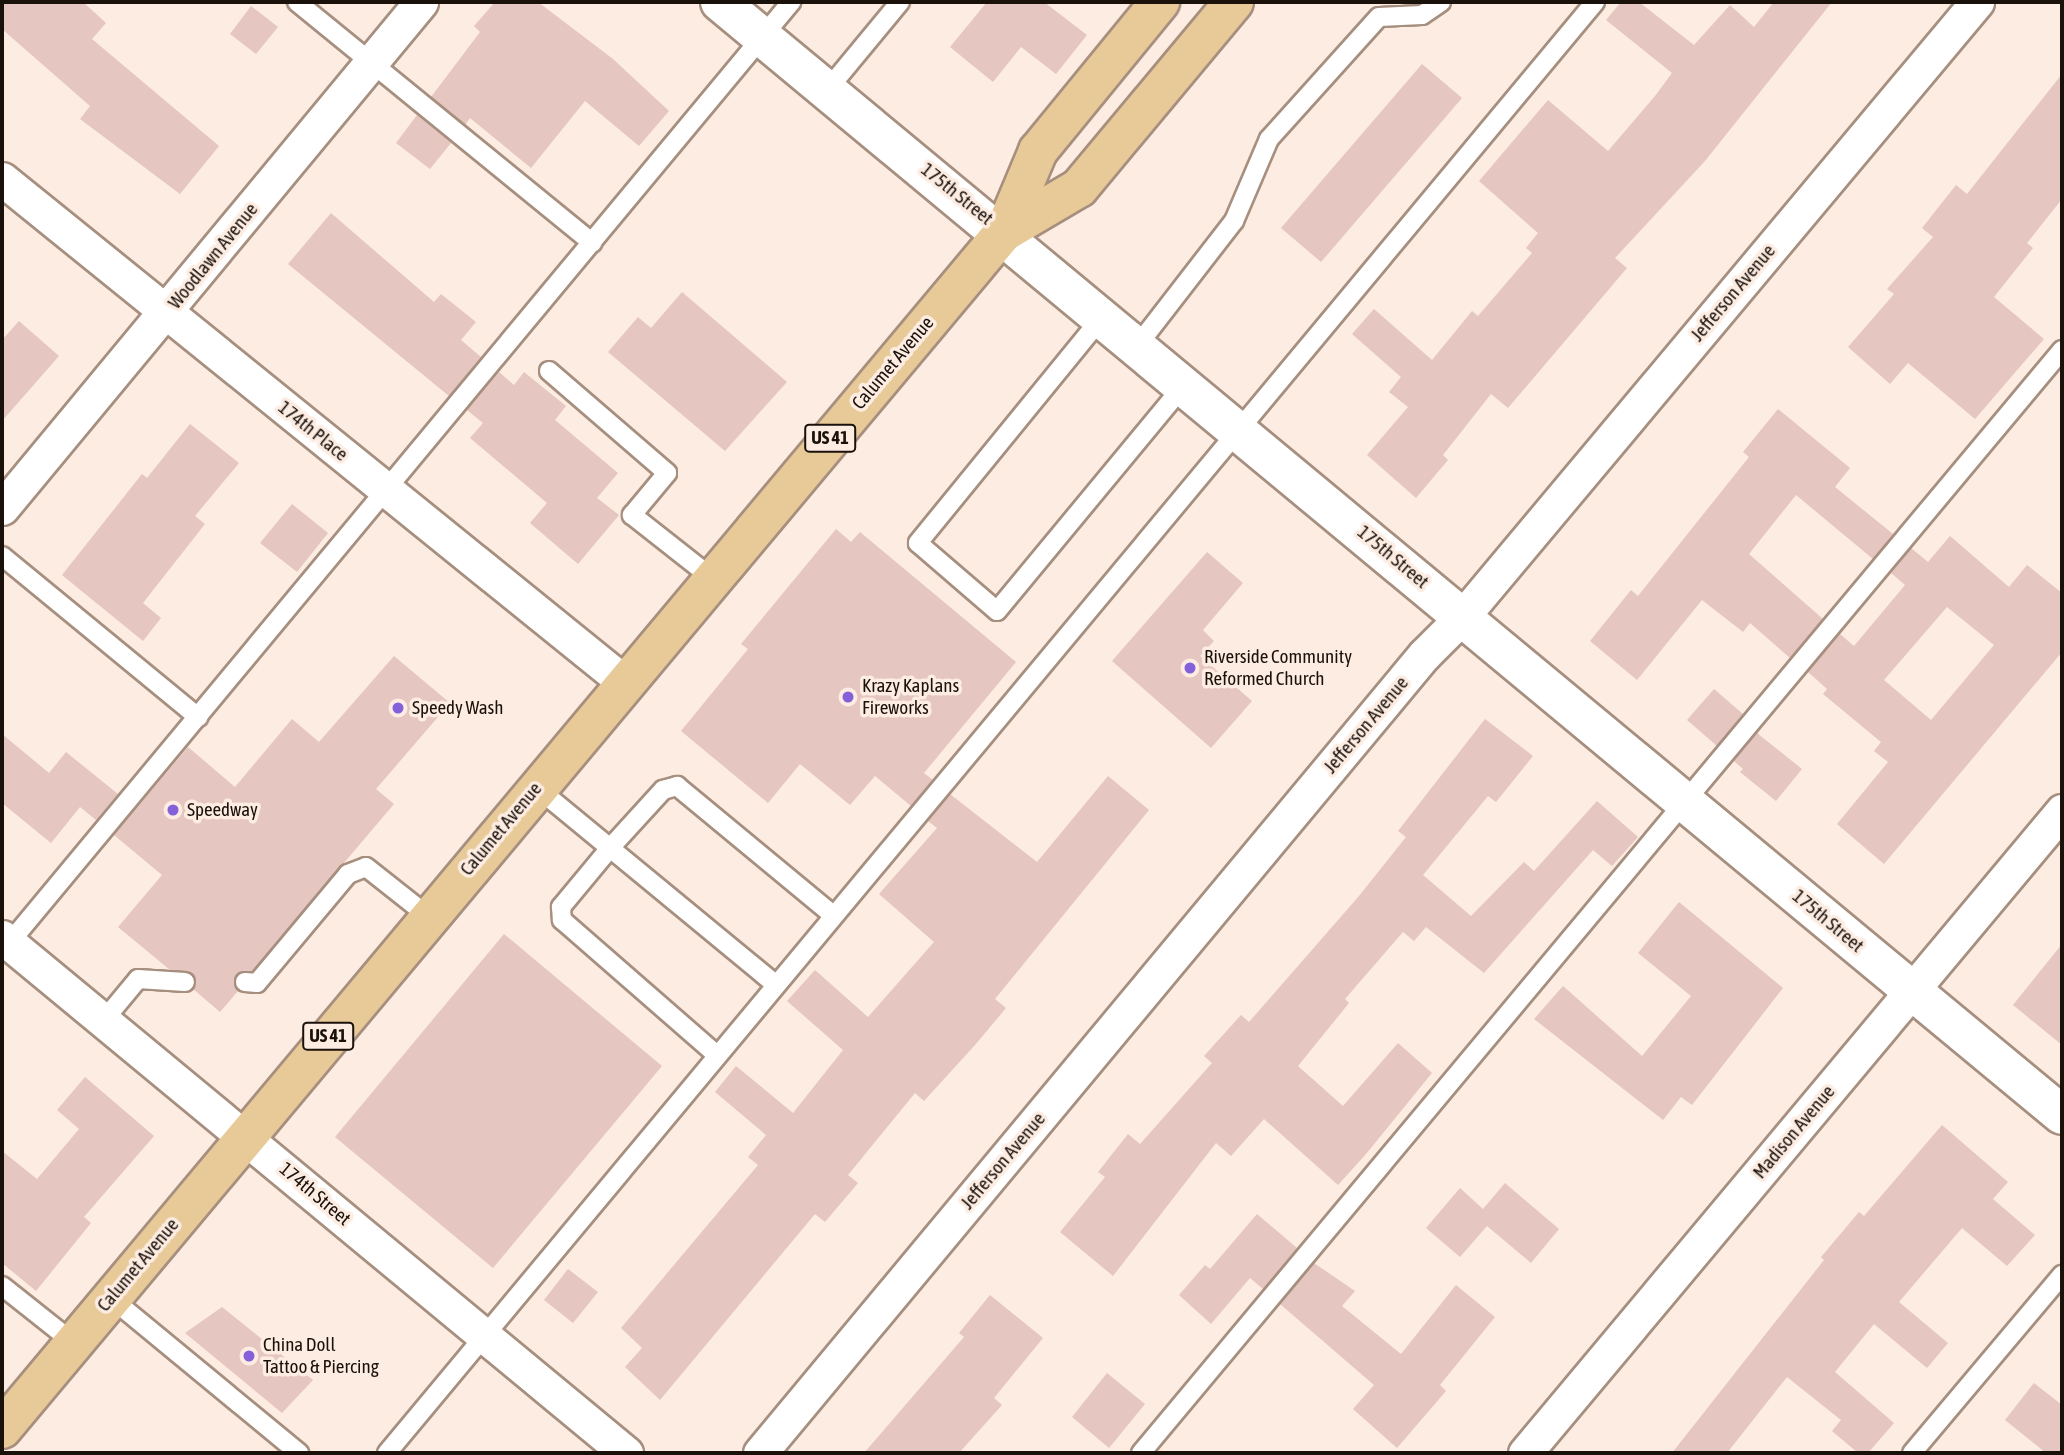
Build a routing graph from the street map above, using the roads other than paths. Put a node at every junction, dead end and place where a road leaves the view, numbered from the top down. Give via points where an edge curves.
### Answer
1 (297, 2) edge
2 (421, 2) edge
3 (720, 2) edge
4 (791, 2) edge
5 (900, 2) edge
6 (1160, 2) edge
7 (1234, 2) edge
8 (1441, 2) edge
9 (1595, 2) edge
10 (1976, 2) edge
11 (762, 36) junction
12 (371, 62) junction
13 (828, 89) junction
14 (2, 179) edge
15 (1003, 232) junction
16 (592, 243) junction
17 (166, 313) junction
18 (1103, 316) junction
19 (1138, 345) junction
20 (2062, 350) edge
21 (549, 371) dead end
22 (1185, 384) junction
23 (1238, 429) junction
24 (387, 491) junction
25 (2, 508) edge
26 (2, 556) edge
27 (712, 578) junction
28 (1464, 616) junction
29 (624, 682) junction
30 (198, 717) junction
31 (536, 787) junction
32 (1685, 801) junction
33 (2062, 811) edge
34 (610, 848) junction
35 (833, 915) junction
36 (428, 916) junction
37 (4, 944) edge
38 (771, 981) junction
39 (185, 982) dead end
40 (245, 982) dead end
41 (1912, 991) junction
42 (104, 1020) junction
43 (717, 1055) junction
44 (2062, 1115) edge
45 (245, 1135) junction
46 (2062, 1275) edge
47 (2, 1286) edge
48 (111, 1298) junction
49 (484, 1335) junction
50 (74, 1343) junction
51 (2, 1429) edge
52 (299, 1453) edge
53 (387, 1453) edge
54 (626, 1453) edge
55 (760, 1453) edge
56 (1141, 1453) edge
57 (1525, 1453) edge
58 (1912, 1453) edge

1 - 12 lane
2 - 12 street, Woodlawn Avenue
3 - 11 street, 175th Street
4 - 11 lane
5 - 13 lane
6 - 15 main road, Calumet Avenue / US 41 via 1038,151
7 - 15 main road, Calumet Avenue / US 41 via 1079,188
8 - 19 lane via 1422,15 1379,17 1269,139 1234,221
9 - 23 lane
10 - 28 street, Jefferson Avenue
11 - 13 street, 175th Street
11 - 16 lane
12 - 16 lane
12 - 17 street, Woodlawn Avenue
13 - 15 street, 175th Street
14 - 17 street, 174th Place
15 - 18 street, 175th Street
15 - 27 main road, Calumet Avenue / US 41
16 - 24 lane
17 - 24 street, 174th Place
17 - 25 street, Woodlawn Avenue
18 - 19 street, 175th Street
18 - 22 lane via 918,543 997,611
19 - 22 street, 175th Street
20 - 32 lane
21 - 27 lane via 667,472 632,515
22 - 23 street, 175th Street
23 - 28 street, 175th Street
23 - 35 lane
24 - 29 street, 174th Place
24 - 30 lane
26 - 30 lane
27 - 29 main road, Calumet Avenue / US 41
28 - 32 street, 175th Street
28 - 55 street, Jefferson Avenue via 1415,666
29 - 31 main road, Calumet Avenue / US 41
30 - 37 lane
31 - 34 lane
31 - 36 main road, Calumet Avenue / US 41
32 - 41 street, 175th Street
32 - 56 lane
33 - 41 street, Madison Avenue
34 - 35 lane via 663,790 677,786
34 - 38 lane
34 - 43 lane via 561,907 562,920
35 - 38 lane
36 - 40 lane via 366,867 348,874 257,983
36 - 45 main road, Calumet Avenue / US 41
37 - 42 street, 174th Street
38 - 43 lane
39 - 42 lane via 138,979
41 - 44 street, 175th Street
41 - 57 street, Madison Avenue
42 - 45 street, 174th Street
43 - 49 lane
45 - 48 main road, Calumet Avenue / US 41
45 - 49 street, 174th Street
46 - 58 lane
47 - 50 lane
48 - 50 main road, Calumet Avenue / US 41
48 - 52 lane
49 - 53 lane
49 - 54 street, 174th Street
50 - 51 main road, Calumet Avenue / US 41

